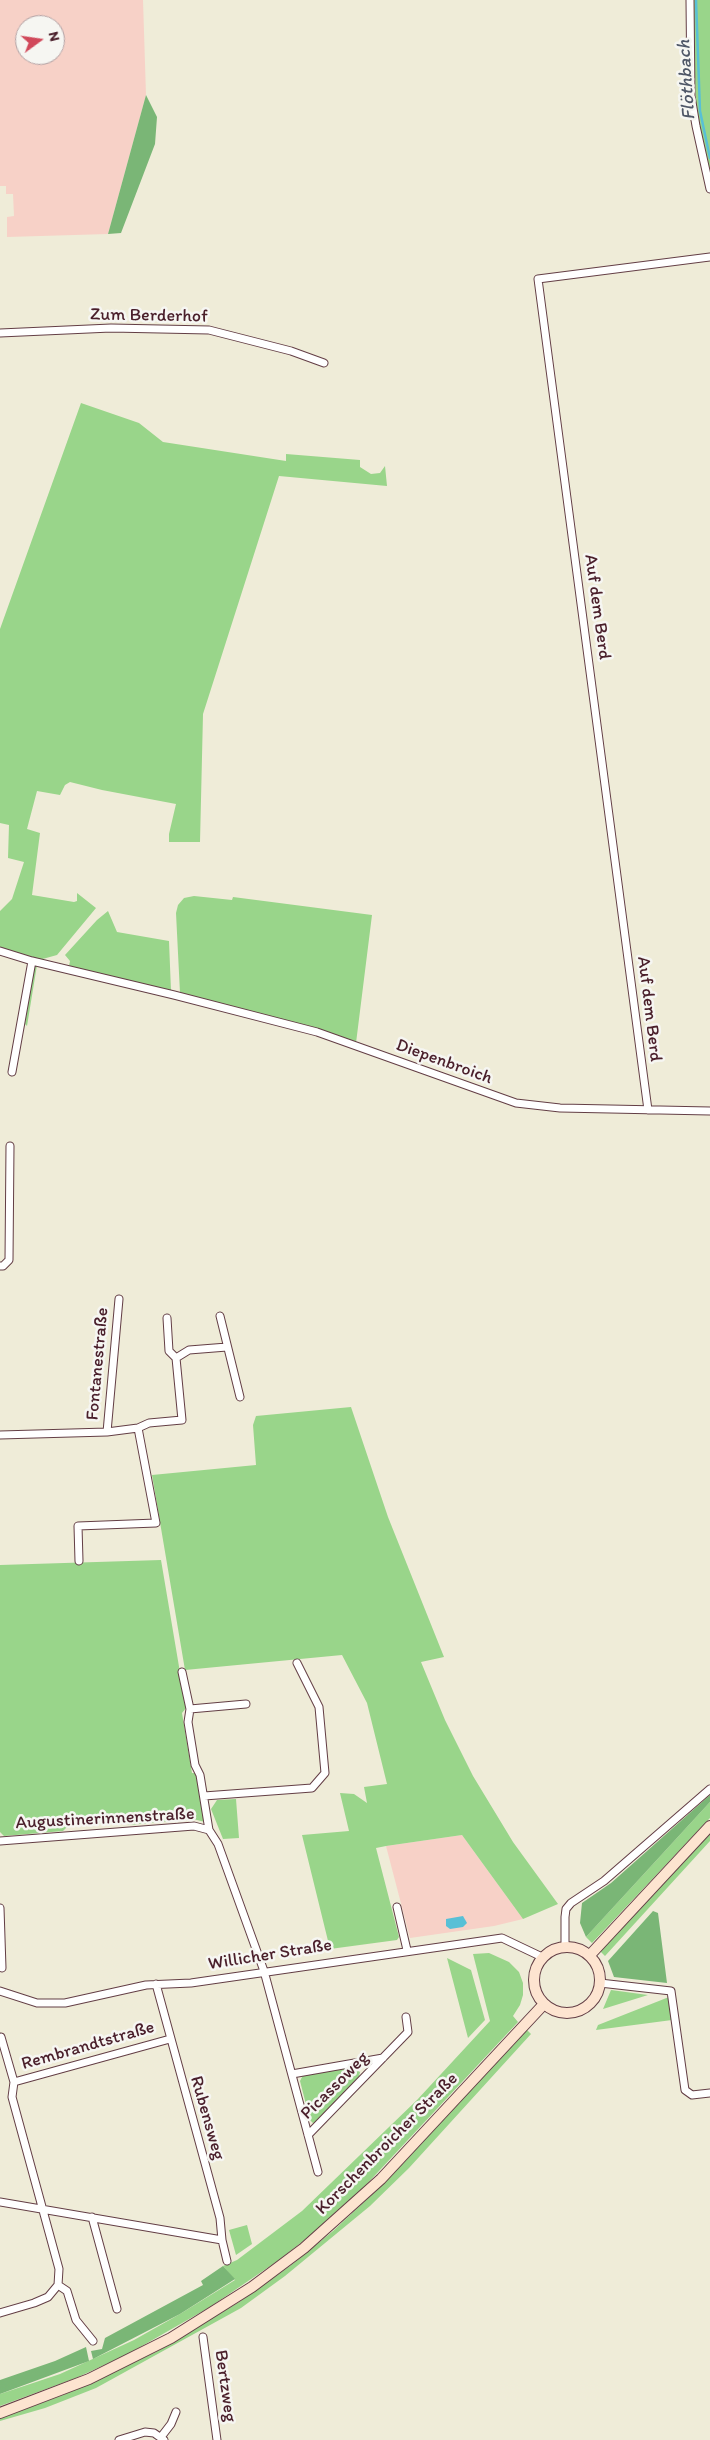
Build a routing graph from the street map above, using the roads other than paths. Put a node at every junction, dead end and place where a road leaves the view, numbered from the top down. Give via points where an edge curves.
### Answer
1 (690, 0) edge
2 (710, 189) edge
3 (710, 257) edge
4 (0, 333) edge
5 (324, 362) dead end
6 (0, 951) edge
7 (32, 961) junction
8 (12, 1072) dead end
9 (648, 1110) junction
10 (710, 1111) edge
11 (10, 1146) dead end
12 (0, 1266) edge
13 (119, 1299) dead end
14 (220, 1316) dead end
15 (167, 1318) dead end
16 (227, 1347) junction
17 (176, 1358) junction
18 (240, 1397) dead end
19 (138, 1428) junction
20 (107, 1432) junction
21 (0, 1435) edge
22 (79, 1561) dead end
23 (297, 1663) dead end
24 (182, 1672) dead end
25 (246, 1704) dead end
26 (190, 1709) junction
27 (710, 1789) edge
28 (204, 1796) junction
29 (710, 1826) edge
30 (209, 1830) junction
31 (0, 1840) edge
32 (397, 1907) dead end
33 (0, 1908) edge
34 (565, 1946) junction
35 (406, 1950) junction
36 (590, 1955) junction
37 (542, 1957) junction
38 (2, 1968) dead end
39 (264, 1971) junction
40 (156, 1984) junction
41 (600, 1984) junction
42 (0, 1991) edge
43 (544, 2004) junction
44 (406, 2017) dead end
45 (1, 2037) edge
46 (170, 2039) junction
47 (384, 2058) junction
48 (292, 2074) junction
49 (14, 2082) junction
50 (710, 2093) edge
51 (308, 2135) junction
52 (318, 2172) dead end
53 (0, 2202) edge
54 (42, 2208) junction
55 (92, 2217) junction
56 (222, 2240) junction
57 (228, 2261) dead end
58 (58, 2285) junction
59 (118, 2309) dead end
60 (0, 2312) edge
61 (204, 2337) dead end
62 (93, 2341) dead end
63 (176, 2412) dead end
64 (0, 2413) edge
65 (163, 2439) edge
66 (119, 2440) edge
67 (217, 2440) edge

1 - 2 street via 692,96
3 - 9 street, Auf dem Berd via 538,280
4 - 5 street, Zum Berderhof via 111,328 209,330
6 - 7 street
7 - 8 street
7 - 9 street, Diepenbroich via 317,1032 516,1104
9 - 10 street, Diepenbroich
11 - 12 street via 9,1260
13 - 20 street, Fontanestraße
14 - 16 street
15 - 17 street, Fontanestraße via 169,1351
16 - 17 street via 189,1350
16 - 18 street
17 - 19 street, Fontanestraße via 182,1420 149,1423
19 - 20 street, Fontanestraße
19 - 22 street via 156,1523 78,1526
20 - 21 street, Fontanestraße
23 - 28 street via 319,1707 325,1773 312,1788
24 - 26 street
25 - 26 street
26 - 28 street via 189,1731
27 - 34 street via 604,1881 571,1903 566,1909
28 - 30 street
29 - 36 main road
30 - 31 street, Augustinerinnenstraße via 184,1826
30 - 39 street, Augustinerinnenstraße via 218,1844
32 - 35 street
33 - 38 street
34 - 36 main road
34 - 37 main road via 552,1949
35 - 37 street, Willicher Straße via 502,1938
35 - 39 street, Willicher Straße
36 - 41 main road via 599,1971
37 - 43 main road via 535,1968 533,1981 536,1994
39 - 40 street, Willicher Straße via 191,1983
39 - 48 street, Picassoweg
40 - 42 street, Willicher Straße via 50,2004
40 - 46 street, Rubensweg
41 - 43 main road via 592,2002 581,2010 562,2013
41 - 50 street via 671,1991 685,2090 692,2095
43 - 64 main road, Korschenbroicher Straße via 381,2179 304,2248 252,2287 171,2338 89,2379
44 - 47 street, Picassoweg via 408,2032
45 - 49 street, Rembrandtstraße
46 - 49 street, Rembrandtstraße
46 - 56 street, Rubensweg via 220,2218
47 - 48 street, Picassoweg
47 - 51 street, Picassoweg
48 - 51 street, Picassoweg
49 - 54 street, Rembrandtstraße via 12,2097
51 - 52 street, Picassoweg
53 - 54 street
54 - 55 street
54 - 58 street, Rembrandtstraße via 59,2269
55 - 56 street
55 - 59 street
56 - 57 street, Rubensweg
58 - 60 street via 48,2297
58 - 62 street via 67,2290 76,2320
61 - 67 street, Bertzweg
63 - 65 street
65 - 66 street via 142,2432

